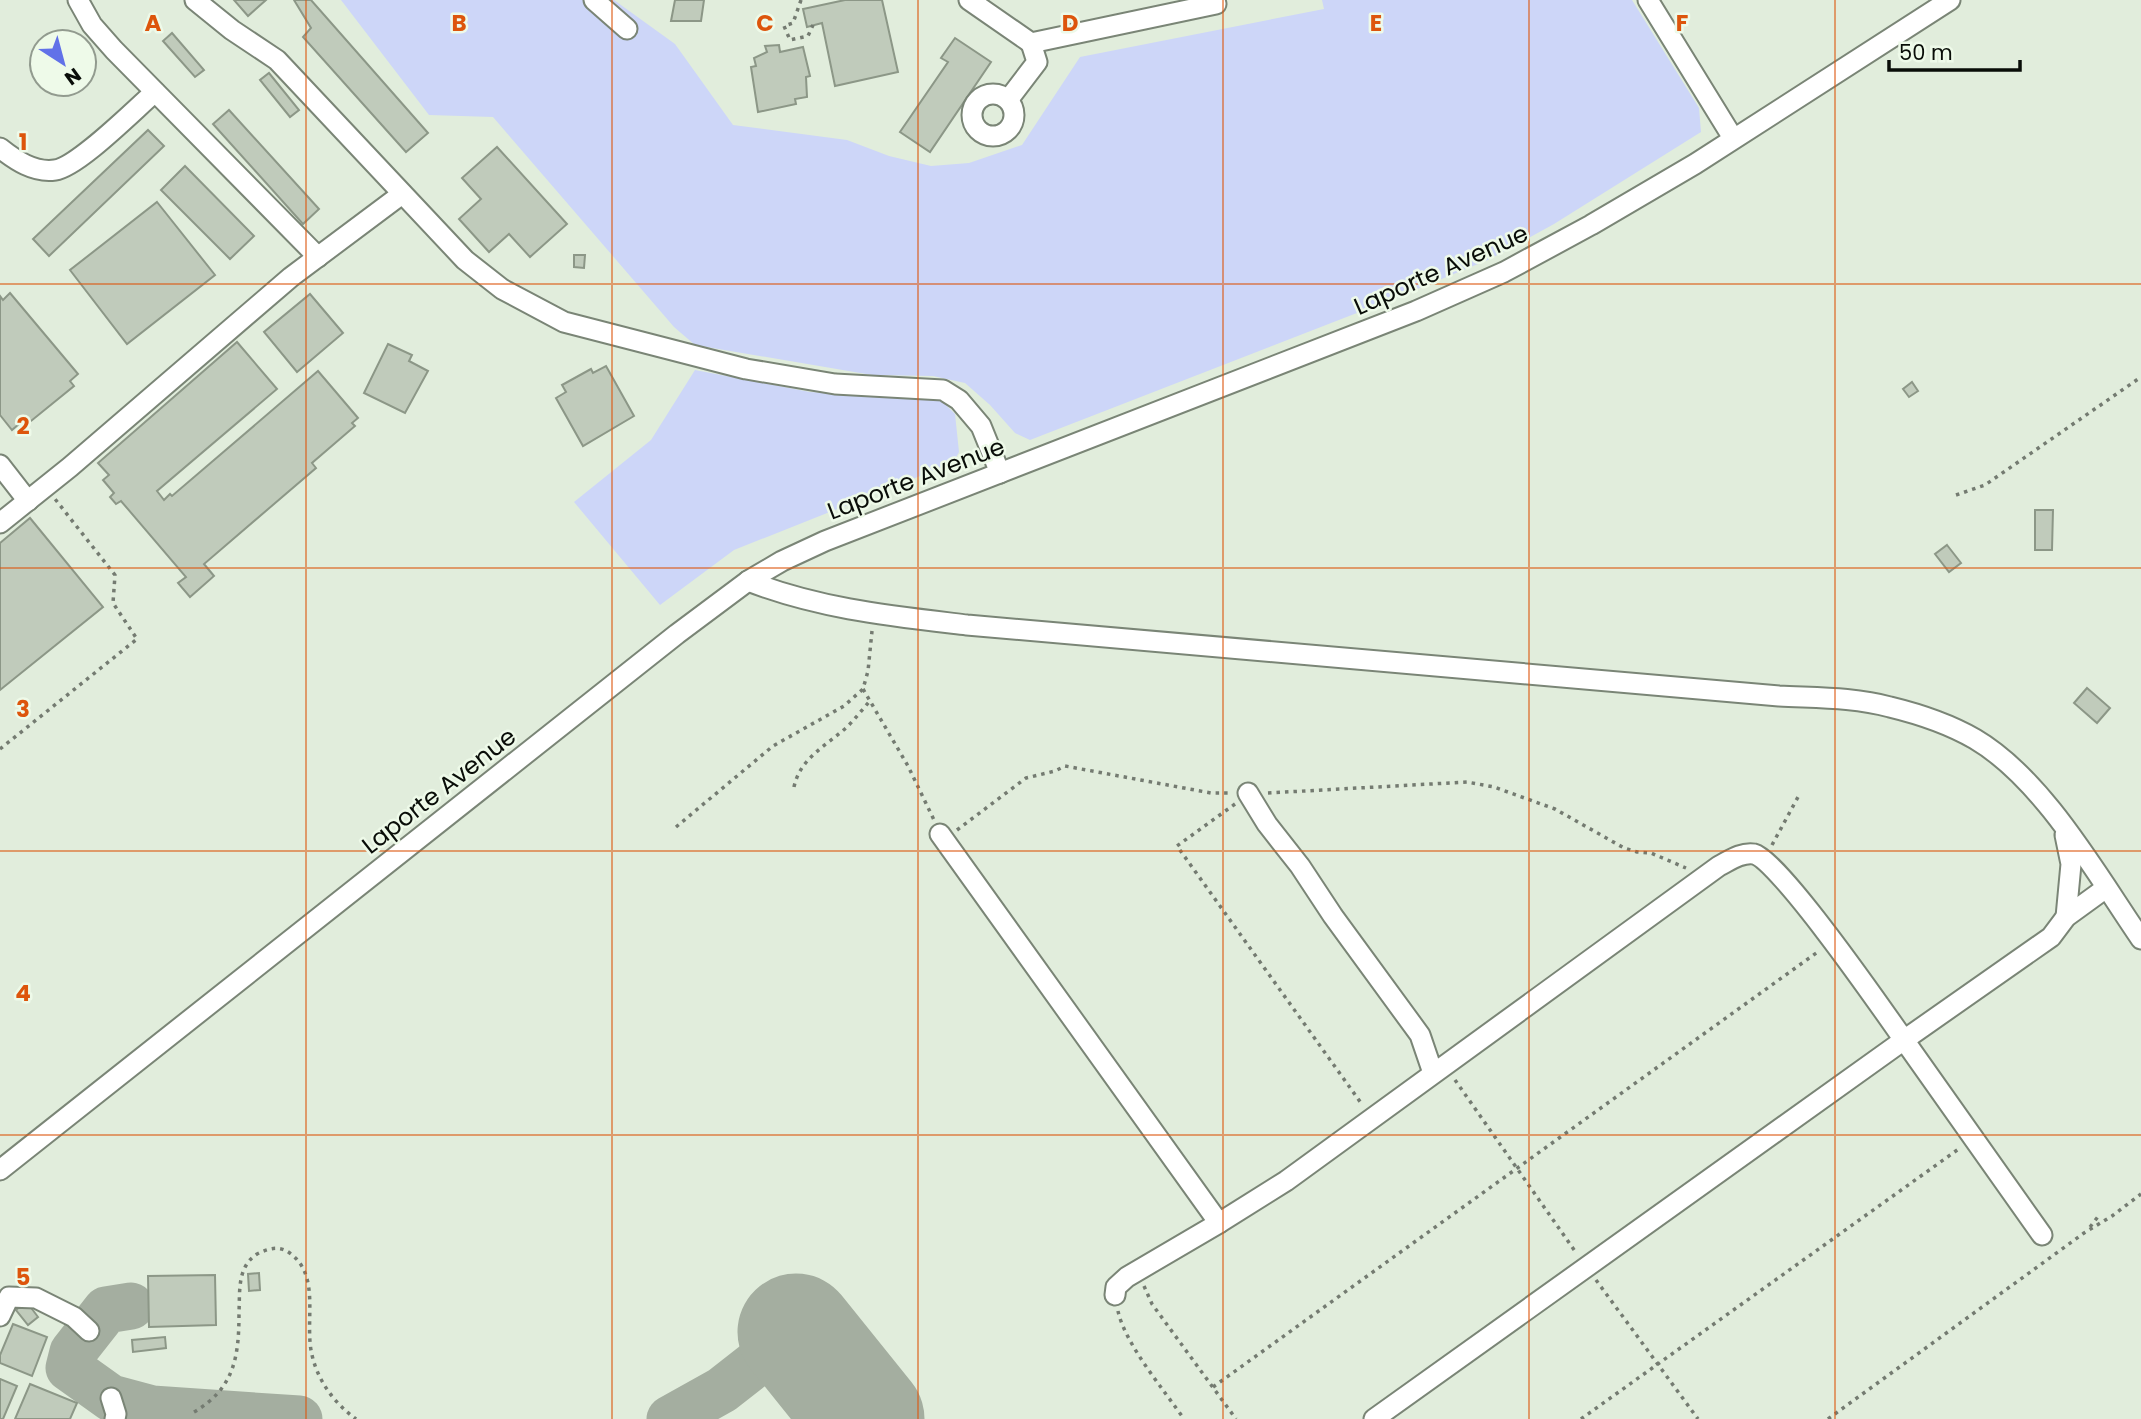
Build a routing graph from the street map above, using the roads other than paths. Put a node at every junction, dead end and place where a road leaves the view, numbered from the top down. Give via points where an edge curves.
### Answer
1 (78, 0) edge
2 (195, 0) edge
3 (594, 0) edge
4 (969, 0) edge
5 (1215, 0) edge
6 (1648, 0) edge
7 (1950, 0) edge
8 (627, 29) dead end
9 (1031, 43) junction
10 (155, 92) junction
11 (1008, 100) dead end
12 (1732, 138) junction
13 (0, 148) edge
14 (402, 194) junction
15 (318, 257) junction
16 (0, 465) edge
17 (1000, 473) junction
18 (28, 500) junction
19 (0, 523) edge
20 (748, 581) junction
21 (1248, 793) road end
22 (2063, 827) junction
23 (942, 837) road end
24 (2106, 888) junction
25 (2066, 917) junction
26 (2141, 939) edge
27 (1904, 1040) junction
28 (1439, 1069) junction
29 (0, 1170) edge
30 (1219, 1223) junction
31 (2042, 1235) dead end
32 (1115, 1295) road end
33 (0, 1316) edge
34 (89, 1331) dead end
35 (111, 1398) dead end
36 (115, 1419) edge
37 (1374, 1419) edge

1 - 10 street via 92,25
2 - 14 street via 277,60
3 - 8 street
4 - 9 street
5 - 9 street via 1216,4
6 - 12 street
7 - 12 street, Laporte Avenue
9 - 11 street via 1037,62
10 - 13 street via 75,162 56,170 32,168
10 - 15 street
12 - 17 street, Laporte Avenue via 1603,219 1504,272 1416,312
14 - 15 street
14 - 17 street via 465,260 502,289 564,322 746,369 835,384 943,390 959,400 981,426
15 - 18 street
16 - 18 street
17 - 20 street, Laporte Avenue via 825,541
18 - 19 street
20 - 22 street via 847,610 967,625 1888,706 1945,724 1976,740 2018,774
20 - 29 street, Laporte Avenue
21 - 28 street via 1420,1035
22 - 24 street
22 - 25 street via 2071,864
23 - 30 street
24 - 25 street
24 - 26 street
25 - 27 street via 2051,937
27 - 28 street via 1780,874 1764,859 1745,854 1705,877
27 - 31 street
27 - 37 street
28 - 30 street via 1286,1181
30 - 32 street via 1139,1270 1116,1287
33 - 34 street via 9,1297 36,1298 74,1317
35 - 36 street

